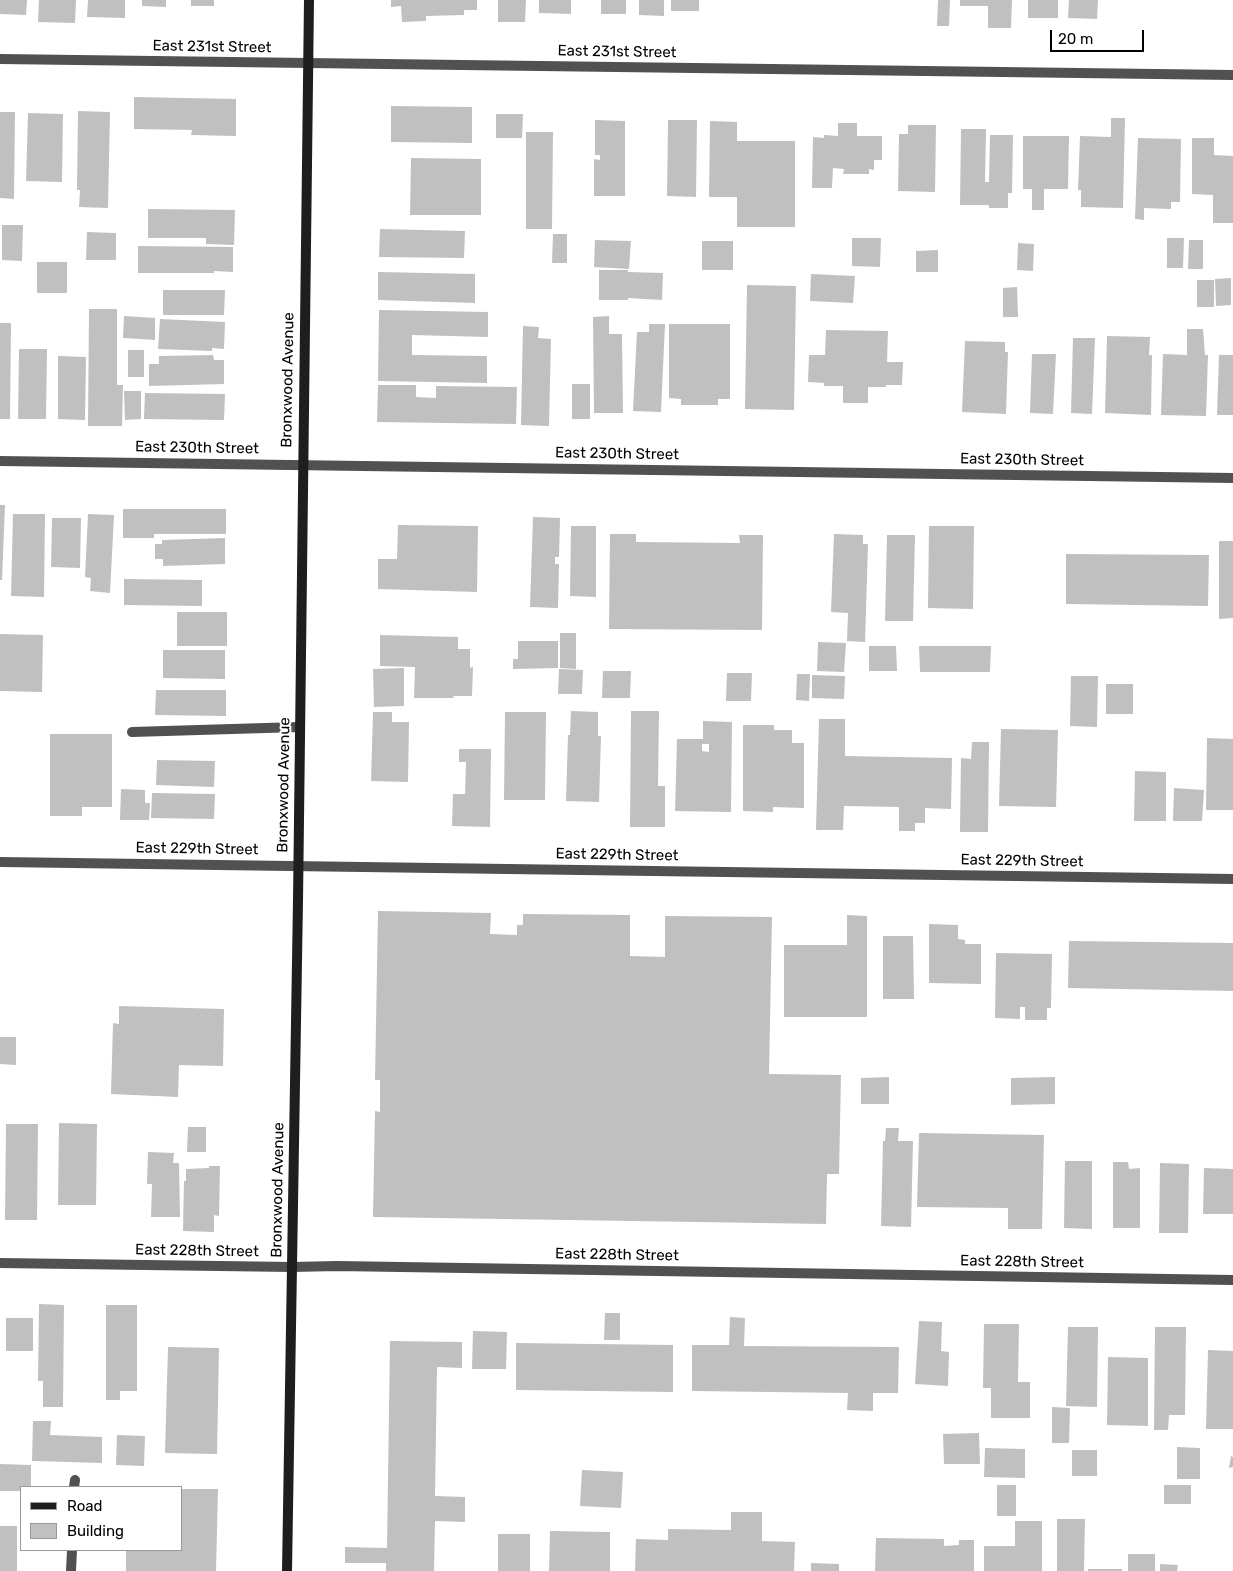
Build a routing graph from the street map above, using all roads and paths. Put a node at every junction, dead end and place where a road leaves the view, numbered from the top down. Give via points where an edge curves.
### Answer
1 (309, 0) edge
2 (0, 59) edge
3 (308, 63) junction
4 (1233, 75) edge
5 (0, 461) edge
6 (302, 465) junction
7 (1233, 478) edge
8 (300, 727) junction
9 (132, 732) dead end
10 (0, 862) edge
11 (298, 866) junction
12 (1233, 879) edge
13 (0, 1263) edge
14 (292, 1267) junction
15 (1233, 1280) edge
16 (72, 1551) edge
17 (71, 1571) edge
18 (287, 1571) edge

1 - 3 street, Bronxwood Avenue
2 - 3 street, East 231st Street
3 - 4 street, East 231st Street
3 - 6 street, Bronxwood Avenue
5 - 6 street, East 230th Street
6 - 7 street, East 230th Street
6 - 8 street, Bronxwood Avenue
8 - 9 street
8 - 11 street, Bronxwood Avenue
10 - 11 street, East 229th Street
11 - 12 street, East 229th Street
11 - 14 street, Bronxwood Avenue
13 - 14 street, East 228th Street
14 - 15 street, East 228th Street
14 - 18 street, Bronxwood Avenue
16 - 17 street

